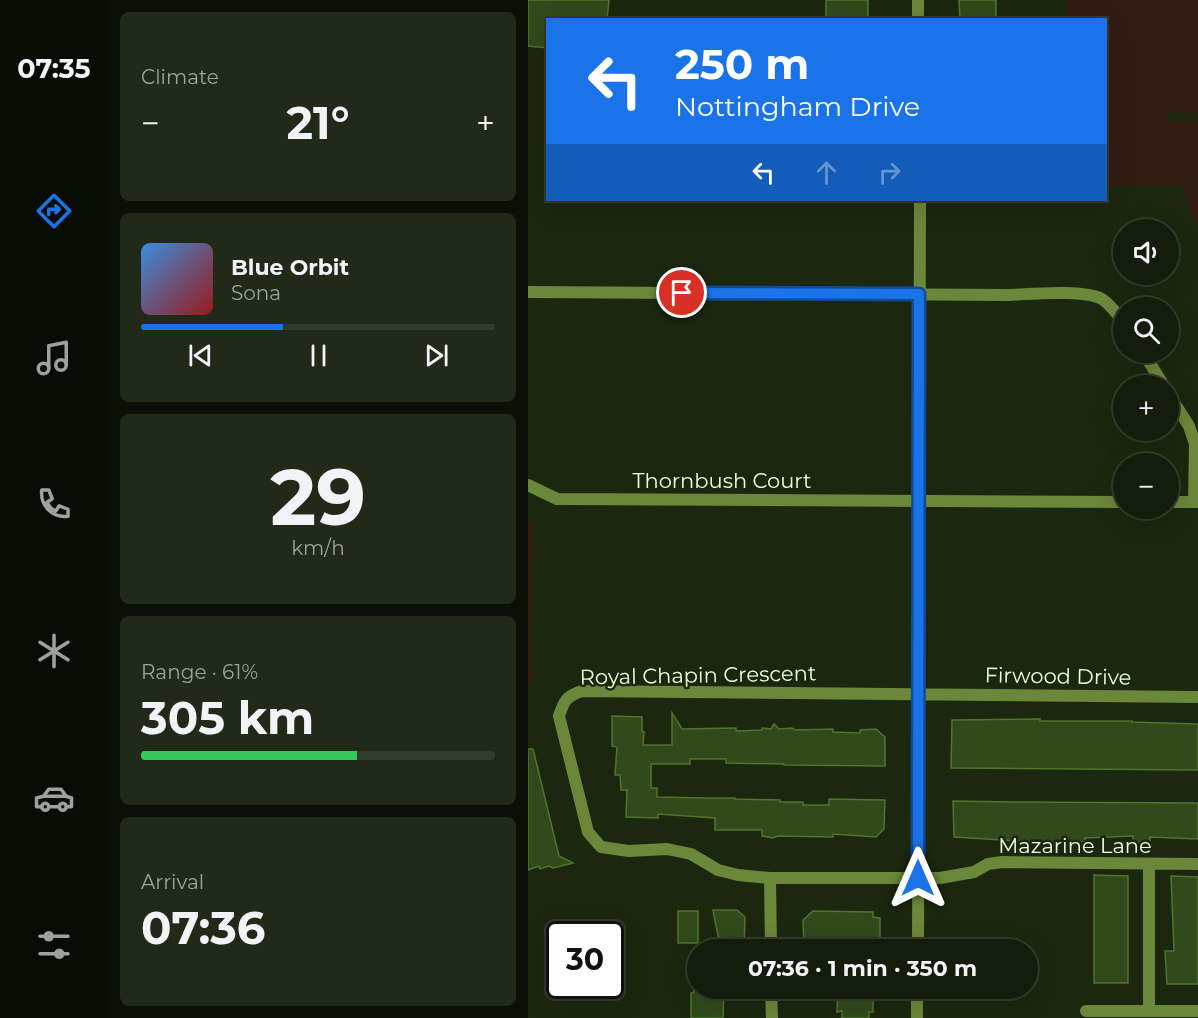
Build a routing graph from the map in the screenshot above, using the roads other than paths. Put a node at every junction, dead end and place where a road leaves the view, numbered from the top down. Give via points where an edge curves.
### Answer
1 (918, 0) edge
2 (918, 18) edge
3 (920, 201) edge
4 (528, 292) edge
5 (919, 294) junction
6 (1113, 309) edge
7 (1179, 410) edge
8 (528, 485) edge
9 (918, 501) junction
10 (1113, 502) edge
11 (1179, 502) edge
12 (1196, 502) edge
13 (918, 694) junction
14 (1198, 697) edge
15 (1149, 864) junction
16 (1198, 864) edge
17 (770, 878) junction
18 (918, 878) junction
19 (771, 939) edge
20 (918, 939) edge
21 (771, 999) edge
22 (918, 999) edge
23 (1149, 1010) junction
24 (1086, 1011) dead end
25 (1198, 1011) edge
26 (772, 1018) edge
27 (917, 1018) edge

1 - 2 street
3 - 5 street
4 - 5 street
5 - 6 street via 1085,294 1101,299
5 - 9 street
7 - 12 street via 1195,444
8 - 9 street, Thornbush Court via 557,499
9 - 10 street
9 - 13 street
11 - 12 street
13 - 14 street, Firwood Drive
13 - 17 street, Royal Chapin Crescent via 582,691 563,702 559,716 582,811 588,832 601,847 629,851 667,849 690,854 718,870
13 - 18 street
15 - 16 street, Mazarine Lane
15 - 18 street, Mazarine Lane via 1002,862 957,876
15 - 23 street
17 - 18 street, Royal Chapin Crescent
17 - 19 street
18 - 20 street
21 - 26 street
22 - 27 street
23 - 24 street
23 - 25 street

